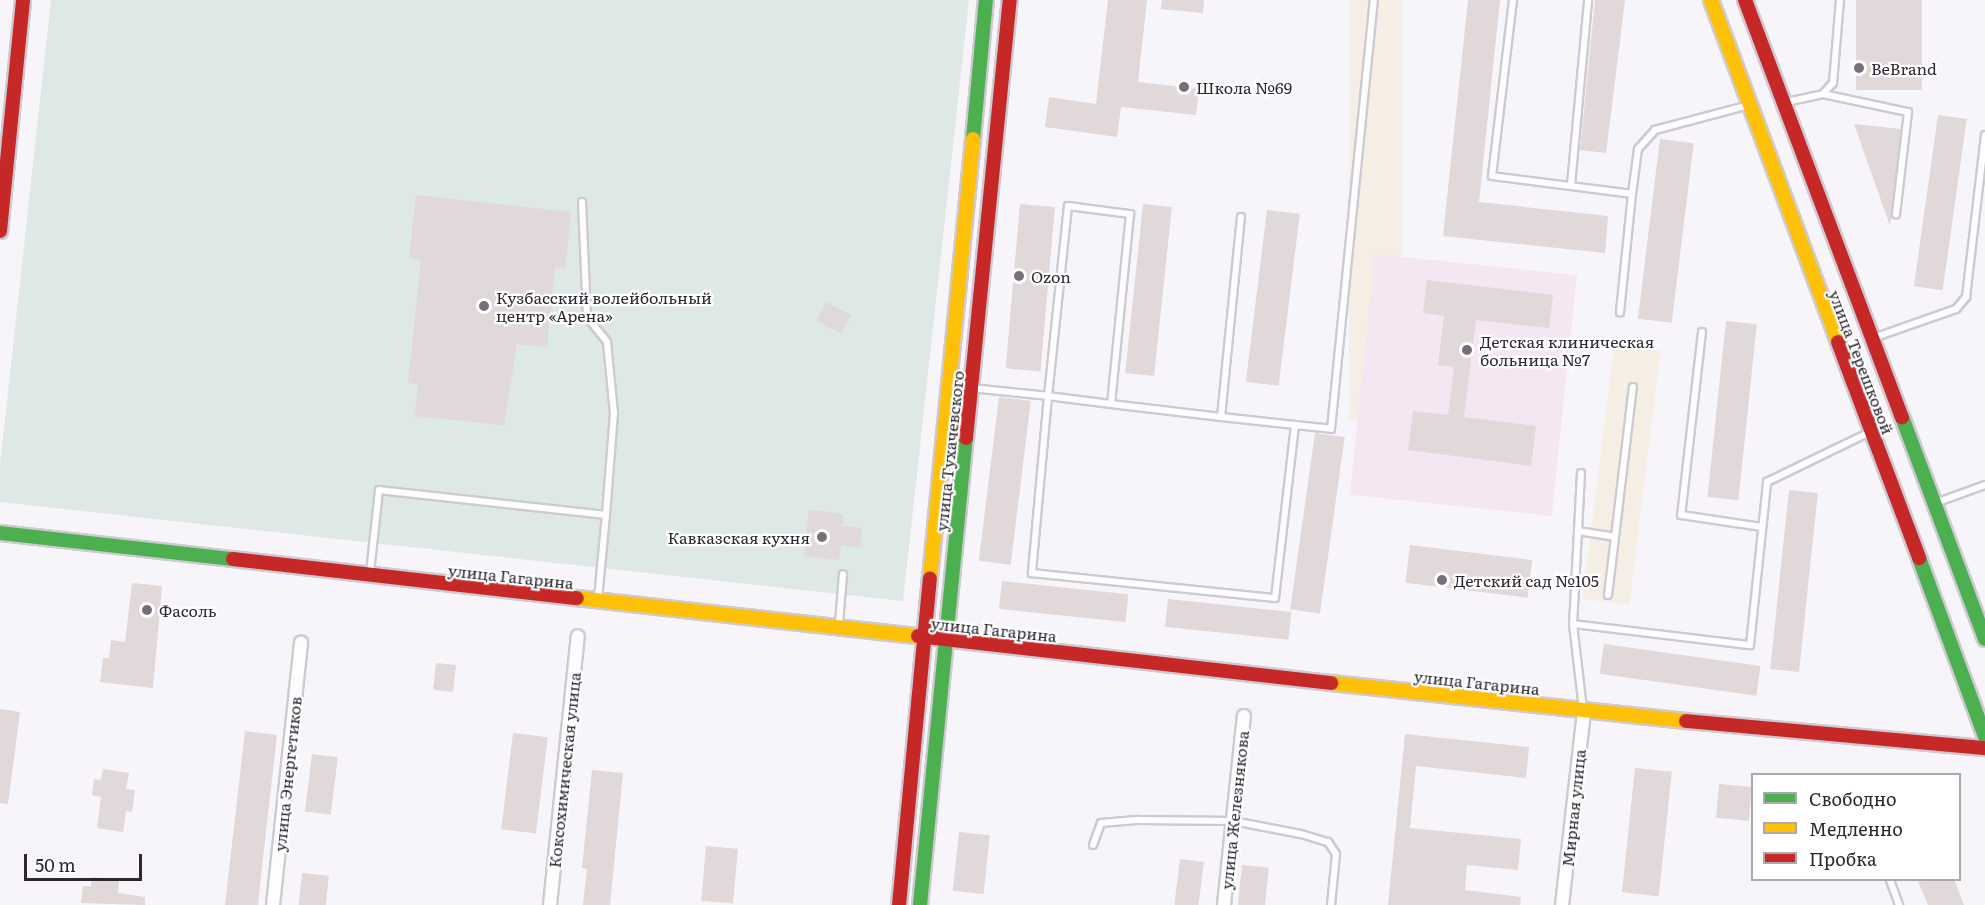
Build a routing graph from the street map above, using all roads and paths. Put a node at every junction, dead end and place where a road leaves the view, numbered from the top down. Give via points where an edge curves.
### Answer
1 (23, 0) edge
2 (986, 0) edge
3 (1010, 0) edge
4 (1513, 0) edge
5 (1588, 0) edge
6 (1711, 0) edge
7 (1745, 0) edge
8 (1840, 0) edge
9 (1374, 1) edge
10 (1823, 94) junction
11 (1782, 103) junction
12 (1748, 105) junction
13 (1985, 135) edge
14 (1571, 185) junction
15 (1632, 194) junction
16 (582, 202) dead end
17 (1896, 214) dead end
18 (1241, 217) dead end
19 (0, 231) edge
20 (1620, 312) dead end
21 (1702, 332) dead end
22 (1871, 339) junction
23 (951, 386) junction
24 (1633, 387) dead end
25 (972, 389) junction
26 (1048, 396) junction
27 (1111, 404) junction
28 (1221, 417) junction
29 (1295, 426) junction
30 (1871, 432) junction
31 (1581, 473) dead end
32 (1985, 485) edge
33 (1934, 504) junction
34 (606, 514) junction
35 (1762, 527) junction
36 (1578, 531) junction
37 (0, 533) edge
38 (1615, 537) junction
39 (843, 574) dead end
40 (370, 577) junction
41 (1608, 595) dead end
42 (597, 601) junction
43 (1573, 624) junction
44 (838, 628) junction
45 (578, 636) dead end
46 (927, 638) junction
47 (1985, 639) edge
48 (947, 640) junction
49 (301, 642) dead end
50 (1584, 711) junction
51 (1244, 716) dead end
52 (1985, 736) edge
53 (1985, 748) edge
54 (1233, 820) junction
55 (1093, 845) dead end
56 (1891, 881) edge
57 (273, 905) edge
58 (550, 905) edge
59 (899, 905) edge
60 (920, 905) edge
61 (1224, 905) edge
62 (1331, 905) edge
63 (1562, 905) edge
64 (1899, 905) edge

1 - 19 main road
2 - 23 main road, улица Тухачевского
3 - 25 main road, улица Тухачевского
4 - 14 lane via 1492,176
5 - 14 lane
6 - 12 main road, улица Терешковой
7 - 11 main road, улица Терешковой
8 - 10 lane via 1833,83
9 - 29 lane via 1330,429
10 - 11 lane
10 - 17 lane via 1908,112
11 - 22 main road, улица Терешковой
12 - 15 lane via 1655,130 1638,149
12 - 30 main road, улица Терешковой
13 - 22 lane via 1966,297 1956,309
14 - 15 lane
15 - 20 lane
16 - 34 lane via 587,317 607,342 614,413
18 - 28 lane
21 - 35 lane via 1681,515
22 - 33 main road, улица Терешковой
23 - 25 lane
23 - 46 main road, улица Тухачевского
24 - 38 lane
25 - 26 lane
25 - 48 main road, улица Тухачевского
26 - 27 lane
26 - 27 lane via 1068,206 1120,212 1130,214
26 - 29 lane via 1032,573 1275,598
27 - 28 lane
28 - 29 lane
30 - 35 lane via 1767,482
30 - 52 main road, улица Терешковой
31 - 36 lane
32 - 33 lane
33 - 47 main road, улица Терешковой
34 - 40 lane via 379,490
34 - 42 lane
35 - 43 lane via 1750,645
36 - 38 lane
36 - 43 lane
37 - 40 main road, улица Гагарина
38 - 41 lane
39 - 44 lane
40 - 42 main road, улица Гагарина
42 - 44 main road, улица Гагарина
43 - 50 lane
44 - 46 main road, улица Гагарина
45 - 58 street, Коксохимическая улица
46 - 48 main road, улица Гагарина
46 - 59 main road, улица Тухачевского
48 - 50 main road, улица Гагарина
48 - 60 main road, улица Тухачевского
49 - 57 street, улица Энергетиков
50 - 53 main road, улица Гагарина via 1919,745
50 - 63 street, Мирная улица
51 - 54 street, улица Железнякова
54 - 55 lane via 1101,823
54 - 61 street, улица Железнякова
54 - 62 lane via 1328,842 1336,854
56 - 64 lane

